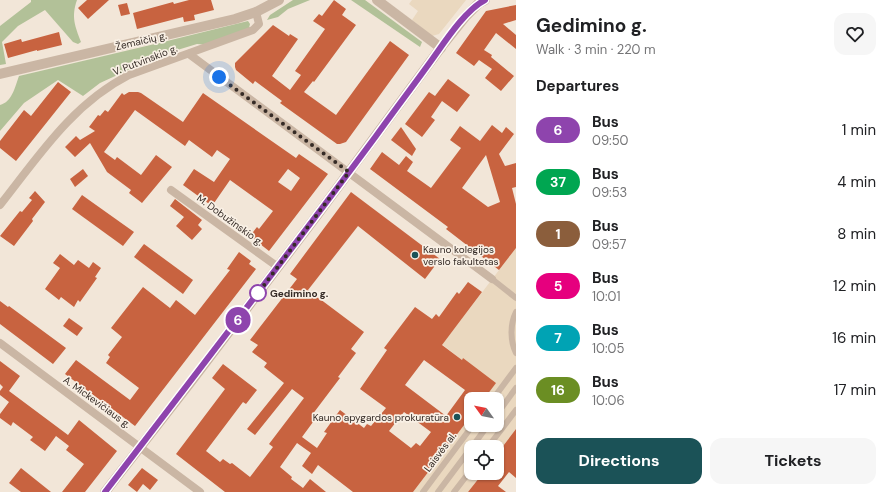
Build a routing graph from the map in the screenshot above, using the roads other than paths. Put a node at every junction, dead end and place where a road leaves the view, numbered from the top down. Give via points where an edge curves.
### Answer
1 (279, 0) edge
2 (377, 0) edge
3 (485, 0) edge
4 (256, 12) junction
5 (441, 48) junction
6 (189, 54) junction
7 (0, 74) edge
8 (349, 172) junction
9 (171, 190) dead end
10 (0, 205) edge
11 (278, 267) junction
12 (492, 279) joint
13 (516, 298) edge
14 (516, 312) edge
15 (0, 343) edge
16 (516, 353) edge
17 (516, 368) edge
18 (516, 388) edge
19 (498, 392) edge
20 (504, 404) edge
21 (516, 410) edge
22 (468, 432) edge
23 (493, 440) edge
24 (140, 446) junction
25 (464, 457) edge
26 (464, 479) edge
27 (105, 492) edge
28 (200, 492) edge
29 (423, 492) edge
30 (438, 492) edge
31 (454, 492) edge

1 - 4 street, Žemaičių g.
2 - 5 street
3 - 5 street via 466,16
4 - 6 street, V. Putvinskio g. via 259,24 253,30
4 - 7 street, Žemaičių g. via 220,23
5 - 8 street
6 - 8 street
6 - 10 street, V. Putvinskio g. via 129,75 96,94 56,134
8 - 11 street
8 - 12 street
9 - 11 street, M. Dobužinskio g.
11 - 24 street
12 - 13 street
14 - 16 street via 511,332
15 - 24 street, A. Mickevičiaus g.
17 - 19 street
18 - 20 street
21 - 23 street
22 - 29 street, Laisvės al.
24 - 27 street
24 - 28 street, A. Mickevičiaus g.
25 - 30 street
26 - 31 street

